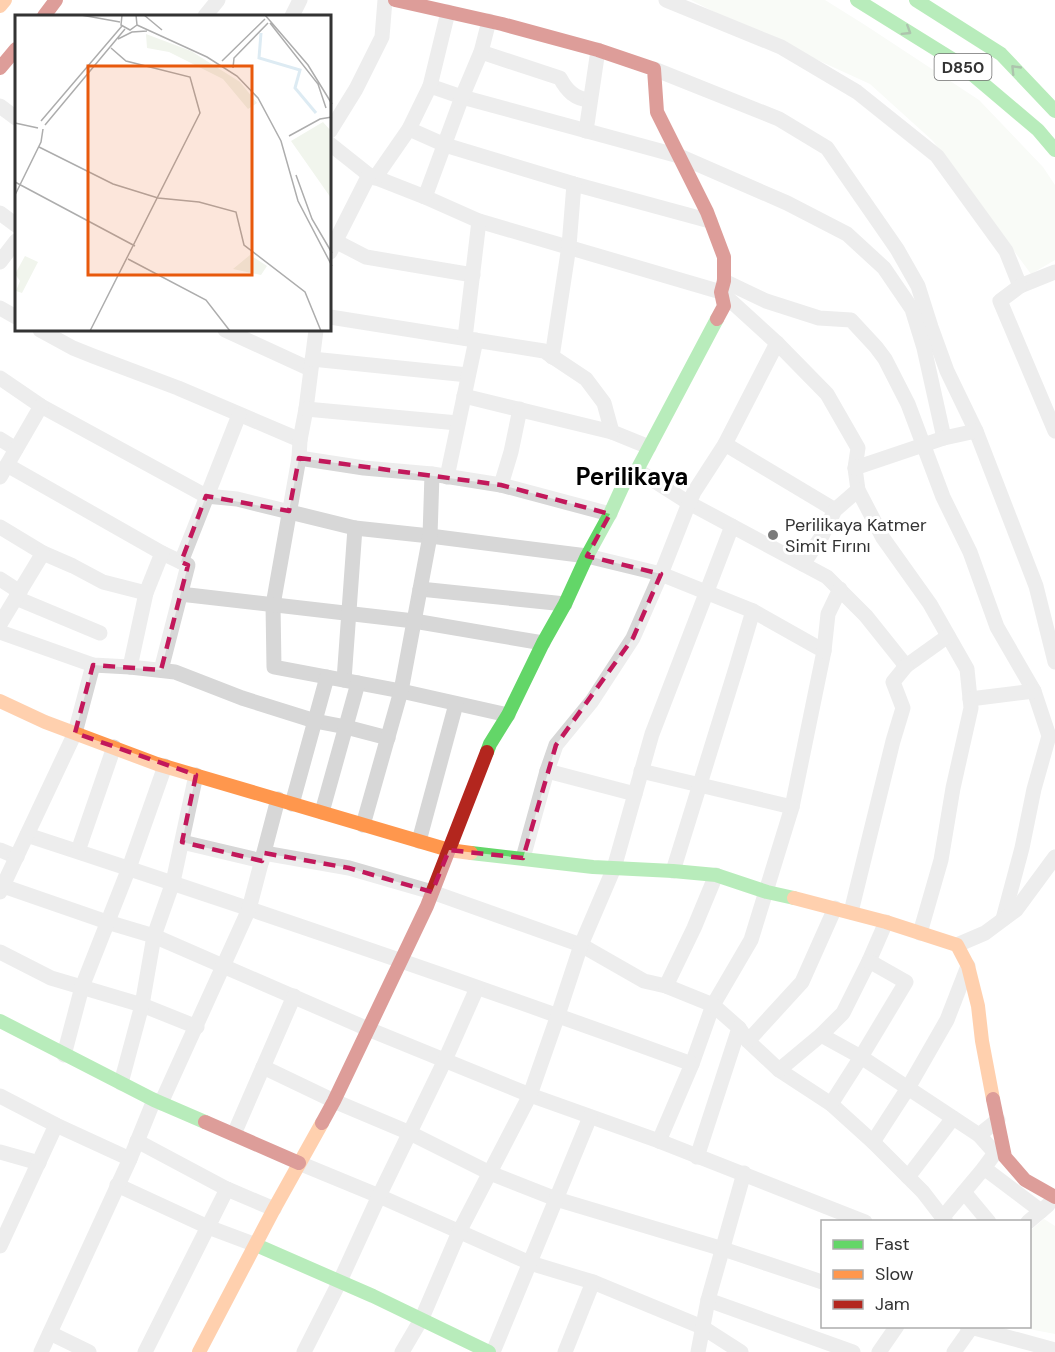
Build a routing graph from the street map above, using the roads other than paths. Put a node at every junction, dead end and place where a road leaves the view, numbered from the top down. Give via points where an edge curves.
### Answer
1 (5, 0) edge
2 (56, 0) edge
3 (218, 0) edge
4 (300, 0) edge
5 (385, 0) edge
6 (395, 0) edge
7 (666, 0) edge
8 (857, 0) edge
9 (916, 0) edge
10 (0, 6) edge
11 (933, 6) edge
12 (448, 12) junction
13 (45, 15) edge
14 (206, 15) edge
15 (292, 15) edge
16 (489, 21) junction
17 (15, 50) edge
18 (597, 50) junction
19 (481, 52) junction
20 (0, 69) edge
21 (654, 69) junction
22 (430, 86) junction
23 (462, 97) junction
24 (590, 100) junction
25 (0, 106) edge
26 (1055, 111) edge
27 (15, 117) edge
28 (332, 127) edge
29 (409, 129) junction
30 (586, 131) junction
31 (445, 145) junction
32 (332, 146) edge
33 (1055, 150) edge
34 (679, 156) junction
35 (372, 177) junction
36 (574, 184) junction
37 (425, 197) junction
38 (0, 213) edge
39 (479, 221) junction
40 (710, 221) junction
41 (15, 224) edge
42 (569, 246) junction
43 (333, 247) edge
44 (897, 249) junction
45 (880, 264) junction
46 (473, 275) junction
47 (1054, 276) edge
48 (723, 286) junction
49 (1020, 286) junction
50 (0, 309) edge
51 (15, 316) edge
52 (332, 317) edge
53 (44, 332) edge
54 (230, 332) edge
55 (316, 332) edge
56 (470, 339) junction
57 (777, 343) junction
58 (552, 357) junction
59 (311, 364) junction
60 (468, 375) junction
61 (0, 378) edge
62 (464, 396) junction
63 (41, 406) junction
64 (306, 409) junction
65 (520, 410) junction
66 (239, 415) junction
67 (458, 423) junction
68 (975, 431) junction
69 (1055, 431) edge
70 (612, 432) junction
71 (944, 438) junction
72 (0, 439) edge
73 (300, 440) junction
74 (725, 444) junction
75 (924, 445) junction
76 (649, 447) junction
77 (16, 449) junction
78 (299, 458) junction
79 (855, 468) junction
80 (637, 470) junction
81 (4, 471) edge
82 (439, 475) junction
83 (501, 485) junction
84 (858, 490) junction
85 (206, 496) junction
86 (689, 503) junction
87 (835, 510) junction
88 (289, 511) junction
89 (610, 514) junction
90 (732, 526) junction
91 (0, 527) edge
92 (355, 528) junction
93 (430, 536) junction
94 (43, 553) junction
95 (162, 553) junction
96 (587, 556) junction
97 (182, 562) junction
98 (803, 564) junction
99 (661, 574) junction
100 (0, 579) edge
101 (420, 590) junction
102 (840, 590) junction
103 (706, 592) junction
104 (146, 593) junction
105 (180, 594) junction
106 (18, 595) junction
107 (565, 604) junction
108 (273, 605) junction
109 (753, 611) junction
110 (350, 614) junction
111 (414, 621) junction
112 (0, 624) edge
113 (0, 632) edge
114 (100, 633) dead end
115 (948, 636) junction
116 (543, 644) junction
117 (824, 651) junction
118 (1055, 662) edge
119 (93, 665) junction
120 (906, 666) junction
121 (130, 667) junction
122 (161, 670) junction
123 (327, 677) junction
124 (351, 682) junction
125 (401, 691) junction
126 (1034, 691) junction
127 (970, 699) junction
128 (456, 704) junction
129 (2, 706) edge
130 (508, 715) junction
131 (315, 721) junction
132 (346, 727) junction
133 (75, 733) junction
134 (388, 738) junction
135 (114, 747) junction
136 (165, 766) junction
137 (547, 771) junction
138 (641, 771) junction
139 (196, 775) junction
140 (700, 786) junction
141 (635, 794) junction
142 (285, 801) junction
143 (792, 807) junction
144 (322, 812) junction
145 (363, 825) junction
146 (27, 835) junction
147 (419, 841) junction
148 (182, 842) junction
149 (0, 850) edge
150 (448, 850) junction
151 (78, 851) junction
152 (17, 857) junction
153 (263, 857) junction
154 (1055, 857) edge
155 (523, 858) junction
156 (129, 868) junction
157 (614, 868) junction
158 (673, 871) junction
159 (716, 875) junction
160 (173, 882) junction
161 (2, 889) edge
162 (432, 892) junction
163 (767, 892) junction
164 (835, 908) junction
165 (249, 909) junction
166 (851, 912) junction
167 (1003, 920) junction
168 (107, 922) junction
169 (886, 922) junction
170 (920, 933) junction
171 (154, 936) junction
172 (581, 945) junction
173 (957, 945) junction
174 (0, 952) edge
175 (400, 961) junction
176 (869, 961) junction
177 (968, 966) junction
178 (223, 967) junction
179 (666, 986) junction
180 (82, 987) junction
181 (477, 988) junction
182 (294, 996) junction
183 (142, 1005) junction
184 (713, 1005) junction
185 (558, 1015) junction
186 (0, 1021) edge
187 (196, 1027) junction
188 (739, 1028) junction
189 (368, 1029) junction
190 (821, 1035) junction
191 (748, 1041) junction
192 (64, 1055) junction
193 (861, 1058) junction
194 (445, 1060) junction
195 (692, 1064) junction
196 (263, 1067) junction
197 (779, 1070) junction
198 (121, 1083) junction
199 (908, 1088) junction
200 (530, 1095) junction
201 (0, 1096) edge
202 (158, 1101) junction
203 (334, 1101) junction
204 (831, 1104) junction
205 (590, 1117) junction
206 (953, 1118) junction
207 (998, 1120) junction
208 (56, 1125) junction
209 (410, 1133) junction
210 (234, 1134) junction
211 (979, 1135) junction
212 (137, 1140) junction
213 (659, 1141) junction
214 (873, 1142) junction
215 (0, 1152) edge
216 (697, 1157) junction
217 (130, 1159) junction
218 (39, 1163) junction
219 (299, 1163) junction
220 (984, 1168) junction
221 (490, 1173) junction
222 (744, 1173) junction
223 (908, 1177) junction
224 (117, 1185) junction
225 (227, 1189) junction
226 (964, 1192) junction
227 (379, 1196) junction
228 (1055, 1198) edge
229 (556, 1199) junction
230 (273, 1209) junction
231 (1041, 1211) junction
232 (944, 1219) edge
233 (862, 1220) edge
234 (988, 1220) edge
235 (1029, 1220) edge
236 (208, 1227) junction
237 (459, 1232) junction
238 (256, 1245) junction
239 (0, 1246) edge
240 (723, 1249) junction
241 (530, 1263) junction
242 (340, 1281) junction
243 (594, 1282) junction
244 (821, 1282) edge
245 (708, 1300) junction
246 (422, 1318) junction
247 (702, 1327) junction
248 (896, 1328) edge
249 (968, 1328) edge
250 (972, 1328) edge
251 (50, 1334) junction
252 (1007, 1338) junction
253 (1055, 1350) edge
254 (41, 1352) edge
255 (89, 1352) edge
256 (145, 1352) edge
257 (200, 1352) edge
258 (304, 1352) edge
259 (402, 1352) edge
260 (491, 1352) edge
261 (564, 1352) edge
262 (698, 1352) edge
263 (741, 1352) edge
264 (853, 1352) edge
265 (879, 1352) edge
266 (954, 1352) edge
267 (1000, 1352) edge

1 - 10 main road
2 - 13 main road
3 - 14 street
4 - 15 street
5 - 28 street via 382,37
6 - 12 main road
7 - 49 street via 781,48 857,92 937,156 1006,251
8 -> 33 main road, D850 via 960,64 1038,130
9 - 11 main road, D850
26 -> 11 main road, D850 via 1001,54
12 - 16 main road
12 - 22 street
16 - 18 main road
16 - 19 street
17 - 20 main road
18 - 21 main road
18 - 24 street
19 - 23 street
19 - 24 street via 560,78 574,96
21 - 34 main road via 657,112
21 - 44 street via 779,119 827,148
22 - 23 street
22 - 29 street
23 - 30 street
23 - 31 street
24 - 30 street
25 - 27 street
29 - 31 street
29 - 35 street
30 - 34 street
31 - 36 street
31 - 37 street
32 - 35 street
34 - 40 main road
34 - 45 street via 847,234
35 - 37 street
35 - 43 street
36 - 40 street
36 - 42 street
37 - 39 street
38 - 41 street
39 - 42 street
39 - 46 street
40 - 48 main road via 724,257
42 - 48 street
42 - 58 street
43 - 46 street via 366,257
44 - 45 street
44 - 68 street via 918,286 947,371
45 - 71 street via 912,309
46 - 56 street
47 - 49 street
48 - 57 street
48 - 75 street via 819,318 851,320 885,359
48 - 76 main road via 724,306
49 - 69 street via 1000,301
50 - 51 street
52 - 56 street
53 - 66 street via 73,348
54 - 59 street
55 - 59 street
56 - 58 street via 544,351
56 - 60 street
57 - 74 street
57 - 79 street via 827,394 858,448
58 - 70 street via 586,379 604,403
59 - 60 street
59 - 64 street
60 - 62 street
61 - 63 street
62 - 65 street
62 - 67 street
63 - 77 street
63 - 85 street
64 - 67 street
64 - 73 street
65 - 70 street
65 - 83 street
66 - 73 street
66 - 85 street
67 - 82 street
68 - 71 street
68 - 118 street via 1036,586
70 - 76 street
71 - 75 street
72 - 77 street
73 - 78 street
74 - 86 street
74 - 87 street
75 - 79 street
75 - 126 street via 997,627
76 - 80 main road
77 - 81 street
78 - 82 street
78 - 88 street
79 - 84 street
80 - 86 street
80 - 89 main road via 625,481
81 - 95 street
82 - 83 street
82 - 93 street
83 - 89 street
84 - 87 street
84 - 115 street via 883,538
85 - 88 street
85 - 97 street
86 - 90 street
86 - 99 street
87 - 98 street
88 - 92 street
88 - 108 street
89 - 96 main road
90 - 98 street
90 - 103 street
91 - 94 street
92 - 93 street
92 - 110 street
93 - 96 street
93 - 101 street
94 - 104 street via 103,582
94 - 106 street
95 - 97 street
95 - 104 street
96 - 99 street
96 - 107 main road
97 - 105 street via 188,565
98 - 102 street via 827,577
99 - 103 street
99 - 137 street via 633,638 592,701 556,745
100 - 106 street
101 - 107 street
101 - 111 street
102 - 117 street via 828,614
102 - 120 street
103 - 109 street
103 - 138 street
104 - 121 street
105 - 108 street
105 - 122 street
106 - 112 street
106 - 114 street
107 - 116 main road
108 - 110 street
108 - 123 street via 274,667
109 - 117 street
109 - 140 street
110 - 111 street
110 - 124 street
111 - 116 street
111 - 125 street
113 - 119 street
115 - 120 street
115 - 127 street via 967,669
116 - 130 main road
117 - 143 street
119 - 121 street
119 - 133 street
120 - 166 street via 893,682 903,708
121 - 122 street
122 - 131 street
123 - 124 street
123 - 131 street
124 - 125 street
124 - 132 street
125 - 128 street
125 - 134 street
126 - 127 street
126 - 167 street via 1049,736
127 - 170 street via 941,860
128 - 130 street
128 - 147 street
129 - 133 main road
130 - 150 main road via 490,744
131 - 132 street
131 - 142 street
132 - 134 street
132 - 144 street
133 - 135 main road
133 - 146 street
134 - 145 street
135 - 136 main road
135 - 151 street
136 - 139 main road
136 - 156 street
137 - 141 street
137 - 155 street
138 - 140 street
138 - 141 street
139 - 142 main road
139 - 148 street
140 - 143 street
140 - 158 street
141 - 157 street
142 - 144 main road
142 - 153 street
143 - 163 street
144 - 145 main road
145 - 147 main road
146 - 151 street
146 - 152 street
147 - 150 main road
148 - 153 street
148 - 160 street
149 - 152 street
150 - 155 main road
150 - 162 main road
151 - 156 street
152 - 161 street
153 - 162 street via 349,868
153 - 165 street
154 - 167 street via 1016,910
155 - 157 main road
156 - 160 street
156 - 168 street
157 - 158 main road
157 - 172 street
158 - 159 main road
159 - 163 main road
159 - 179 street
160 - 165 street
160 - 171 street
161 - 168 street
162 - 172 street
162 - 175 main road
163 - 164 main road
163 - 184 street via 751,940
164 - 166 main road
164 - 191 street via 802,982
165 - 175 street
165 - 178 street
166 - 169 main road
167 - 173 street
168 - 171 street
168 - 180 street
169 - 170 main road
169 - 176 street
170 - 173 main road
171 - 178 street
171 - 183 street
172 - 179 street via 644,981
172 - 185 street
173 - 177 main road
174 - 180 street via 51,978
175 - 181 street
175 - 189 main road
176 - 190 street via 843,1013
176 - 193 street via 906,982
177 - 199 street via 947,1020
177 - 207 main road
178 - 182 street
178 - 187 street
179 - 184 street
180 - 183 street
180 - 192 street
181 - 185 street
181 - 194 street
182 - 189 street
182 - 196 street
183 - 187 street
183 - 198 street
184 - 188 street
184 - 195 street
185 - 195 street
185 - 200 street
186 - 192 main road
187 - 202 street
188 - 191 street
188 - 216 street
189 - 194 street
189 - 203 main road
190 - 193 street
190 - 197 street
191 - 197 street
192 - 198 main road
193 - 199 street
193 - 204 street
194 - 200 street
194 - 209 street
195 - 213 street
196 - 203 street
196 - 210 street
197 - 204 street
198 - 202 main road
199 - 206 street
199 - 214 street
200 - 205 street
200 - 221 street
201 - 208 street
202 - 210 main road
202 - 212 street
203 - 209 street
203 - 219 main road
204 - 214 street
205 - 213 street
205 - 229 street
206 - 211 street
206 - 223 street
207 - 211 street
207 - 228 main road via 1005,1157 1025,1180
208 - 217 street
208 - 218 street
209 - 221 street
209 - 227 street
210 - 219 main road
211 - 220 street via 995,1153
212 - 217 street
212 - 225 street
213 - 216 street
214 - 223 street
215 - 218 street
216 - 222 street
217 - 224 street
218 - 239 street
219 - 227 street
219 - 230 main road
220 - 226 street
220 - 231 street
221 - 229 street
221 - 237 street
222 - 233 street
222 - 240 street
223 - 232 street
224 - 236 street
224 - 251 street
225 - 230 street
225 - 236 street
226 - 232 street
226 - 234 street
227 - 237 street
227 - 242 street
228 - 231 street
229 - 240 street
229 - 241 street
230 - 238 main road
231 - 235 street
236 - 238 street
236 - 256 street
237 - 241 street
237 - 246 street
238 - 242 main road
238 - 257 main road
240 - 244 street
240 - 245 street
241 - 243 street
241 - 260 street
242 - 246 main road
242 - 258 street
243 - 247 street
243 - 261 street
245 - 247 street
245 - 264 street
246 - 259 street
246 - 260 main road
247 - 262 street
247 - 263 street
248 - 265 street
249 - 266 street
250 - 252 street
251 - 254 street
251 - 255 street
252 - 253 street
252 - 267 street

